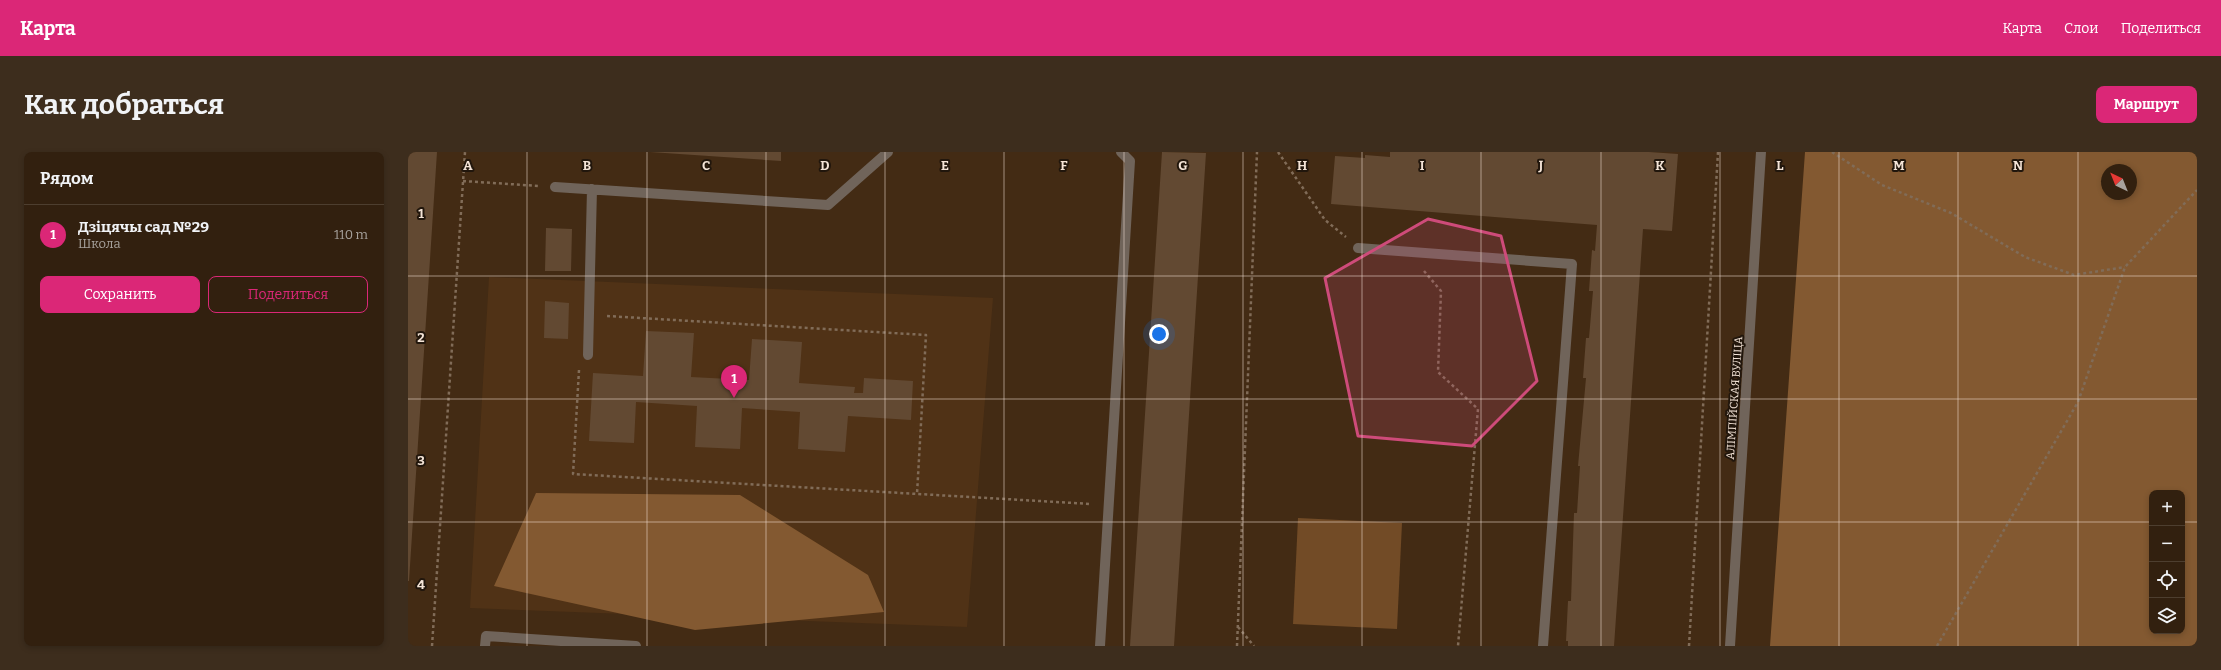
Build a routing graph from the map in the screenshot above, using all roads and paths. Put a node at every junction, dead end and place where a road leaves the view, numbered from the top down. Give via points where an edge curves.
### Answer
1 (465, 152) edge
2 (888, 152) edge
3 (1121, 152) edge
4 (1257, 152) edge
5 (1278, 152) edge
6 (1718, 152) edge
7 (1761, 152) edge
8 (1832, 152) edge
9 (463, 181) junction
10 (555, 187) joint
11 (592, 189) junction
12 (2197, 190) edge
13 (1358, 248) joint
14 (1407, 252) junction
15 (2125, 267) junction
16 (589, 315) junction
17 (588, 355) joint
18 (917, 494) junction
19 (1110, 506) junction
20 (1237, 626) junction
21 (432, 646) edge
22 (485, 646) edge
23 (636, 646) edge
24 (1100, 646) edge
25 (1237, 646) edge
26 (1254, 646) edge
27 (1458, 646) edge
28 (1543, 646) edge
29 (1689, 646) edge
30 (1730, 646) edge
31 (1937, 646) edge

1 - 9 path
2 - 11 street via 828,204
3 - 19 street via 1130,161
4 - 20 path
5 - 13 path via 1325,220
6 - 29 path
7 - 30 street, АЛІМПІЙСКАЯ ВУЛІЦА
8 - 15 path via 1882,185 1950,213 2025,257 2074,275
9 - 10 path
9 - 21 path
10 - 11 street
11 - 16 street
12 - 15 path
13 - 14 street
14 - 27 path via 1441,291 1438,372 1478,409
14 - 28 street via 1572,264
15 - 31 path via 2078,402
16 - 17 street
16 - 18 path via 926,334
17 - 18 path via 580,355 573,474
18 - 19 path
19 - 24 street
20 - 25 path
20 - 26 path
22 - 23 street via 486,636

